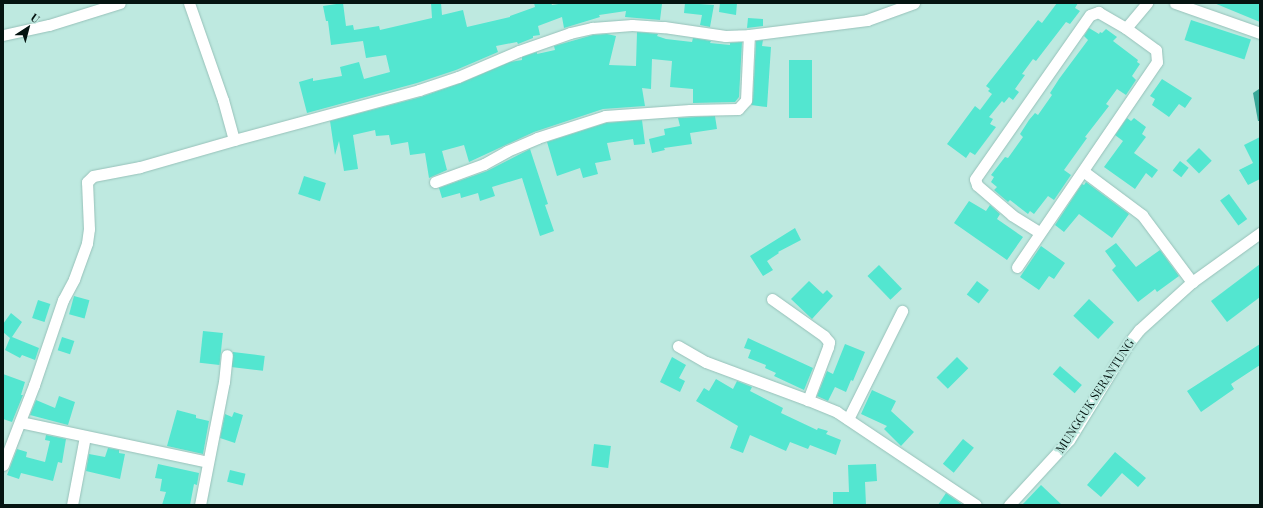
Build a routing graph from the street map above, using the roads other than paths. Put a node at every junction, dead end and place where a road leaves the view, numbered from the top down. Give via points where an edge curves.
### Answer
1 (120, 3) edge
2 (189, 3) edge
3 (914, 3) edge
4 (1147, 3) edge
5 (1175, 3) edge
6 (1126, 28) junction
7 (1260, 33) edge
8 (3, 34) edge
9 (749, 35) junction
10 (234, 140) junction
11 (1083, 171) junction
12 (435, 182) dead end
13 (1039, 232) junction
14 (1260, 233) edge
15 (1017, 267) dead end
16 (1192, 282) junction
17 (772, 299) dead end
18 (902, 312) dead end
19 (678, 346) dead end
20 (227, 355) dead end
21 (808, 400) junction
22 (848, 419) junction
23 (20, 422) junction
24 (85, 436) junction
25 (208, 462) junction
26 (3, 465) edge
27 (72, 505) edge
28 (200, 505) edge
29 (976, 505) edge
30 (1009, 505) edge

1 - 8 street via 49,25
2 - 10 street via 223,100
3 - 9 street via 867,20
4 - 6 street
5 - 7 street
6 - 11 street via 1156,50 1157,62
6 - 13 street via 1098,12 1090,15 975,179 977,185 1012,215
9 - 10 street via 725,36 632,25 592,28 525,48 465,74 419,90
9 - 12 street via 746,100 738,109 605,116 537,138 484,164
10 - 23 street via 140,167 93,176 87,182 87,243 63,300
11 - 13 street
11 - 16 street via 1142,215
13 - 15 street
14 - 16 street, MUNGGUK SERANTUNG
16 - 30 street, MUNGGUK SERANTUNG via 1134,336 1069,440
17 - 21 street via 829,342
18 - 22 street
19 - 21 street via 706,362
20 - 25 street
21 - 22 street
22 - 29 street
23 - 24 street
23 - 26 street
24 - 25 street
24 - 27 street
25 - 28 street

